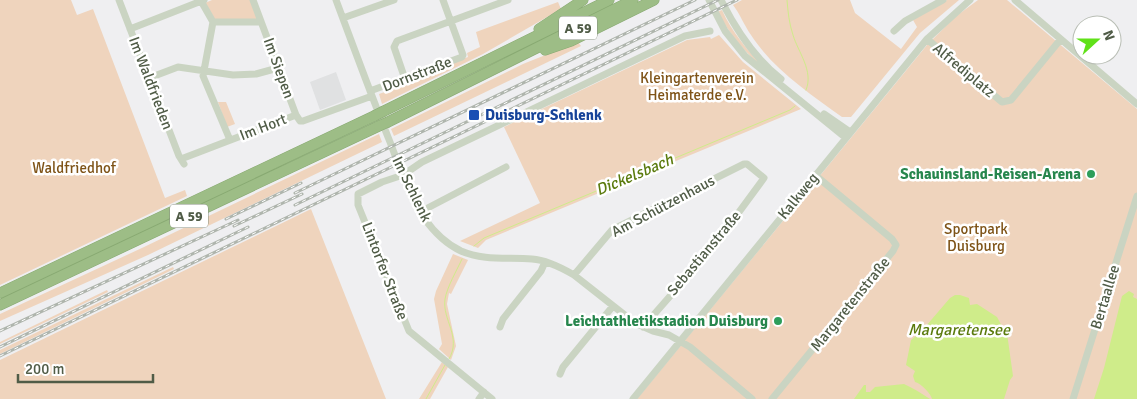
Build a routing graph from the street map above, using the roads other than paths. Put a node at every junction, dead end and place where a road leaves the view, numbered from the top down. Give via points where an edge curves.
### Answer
1 (119, 0) edge
2 (253, 0) edge
3 (336, 0) edge
4 (394, 0) edge
5 (443, 0) edge
6 (508, 0) edge
7 (584, 0) edge
8 (609, 0) edge
9 (633, 0) edge
10 (654, 0) edge
11 (709, 0) edge
12 (721, 0) edge
13 (943, 0) edge
14 (970, 0) edge
15 (1015, 0) edge
16 (202, 1) edge
17 (343, 18) junction
18 (451, 21) junction
19 (213, 22) junction
20 (260, 22) junction
21 (130, 29) junction
22 (710, 31) dead end
23 (894, 31) dead end
24 (927, 39) junction
25 (1060, 40) junction
26 (519, 45) junction
27 (524, 55) junction
28 (278, 68) junction
29 (203, 71) junction
30 (215, 73) junction
31 (149, 78) junction
32 (405, 79) junction
33 (206, 86) junction
34 (371, 94) junction
35 (1137, 104) edge
36 (296, 115) junction
37 (848, 135) junction
38 (230, 140) junction
39 (182, 162) joint
40 (506, 167) dead end
41 (403, 175) junction
42 (815, 175) junction
43 (764, 178) joint
44 (1137, 196) edge
45 (420, 212) junction
46 (545, 262) junction
47 (574, 275) junction
48 (0, 293) edge
49 (0, 305) edge
50 (612, 306) junction
51 (500, 327) dead end
52 (643, 327) junction
53 (680, 341) junction
54 (560, 374) dead end
55 (482, 396) edge
56 (492, 399) edge
57 (633, 399) edge
58 (752, 399) edge
59 (772, 399) edge
60 (1073, 399) edge

1 - 21 street, Im Waldfrieden
2 - 20 street, Im Siepen
3 - 17 street, Im Schlenk
4 - 17 street
5 - 18 street
6 - 18 street
7 - 26 highway, A 59
8 - 26 highway, A 59
9 - 27 highway, A 59
10 - 27 highway via 571,41
11 - 37 street via 725,31 745,56
12 - 37 street via 741,35 771,71
13 - 23 street via 905,21
14 - 24 street, Kalkweg
15 - 25 street
16 - 19 street
16 - 21 street
17 - 34 street, Im Schlenk
18 - 32 street, Dornstraße via 463,55
18 - 32 street via 394,43
19 - 20 street
19 - 29 street
20 - 28 street, Im Siepen
21 - 31 street, Im Waldfrieden
22 - 41 street via 685,36 422,162
24 - 25 street, Alfrediplatz via 1002,102 1011,100
24 - 37 street, Kalkweg
25 - 35 street
26 - 48 highway, A 59, bridge
27 - 49 highway, A 59
28 - 30 street via 245,75
28 - 36 street, Im Siepen
29 - 30 street
29 - 31 street via 178,67
29 - 33 street
30 - 33 street
31 - 39 street, Im Waldfrieden
32 - 34 street, Dornstraße
33 - 38 street
34 - 36 street, Im Hort via 303,121
34 - 41 street, Im Schlenk
36 - 38 street, Im Hort
37 - 42 street, Kalkweg
38 - 39 street, Im Hort
40 - 45 street
41 - 45 street, Im Schlenk
41 - 55 street, Lintorfer Straße via 358,194 358,205 409,331 450,364
42 - 53 street, Kalkweg
42 - 59 street, Margaretenstraße via 896,245
43 - 47 street, Am Schützenhaus via 744,164 612,230
43 - 52 street, Sebastianstraße via 714,246
44 - 60 street, Bertaallee
45 - 46 street, Im Schlenk via 436,233 467,253 484,258
46 - 47 street, Im Schlenk
46 - 51 street
47 - 50 street, Im Schlenk
50 - 52 street, Im Schlenk
50 - 54 street
52 - 53 street, Im Schlenk
53 - 57 street, Kalkweg
53 - 58 street, Im Schlenk
55 - 56 street, Lintorfer Straße

